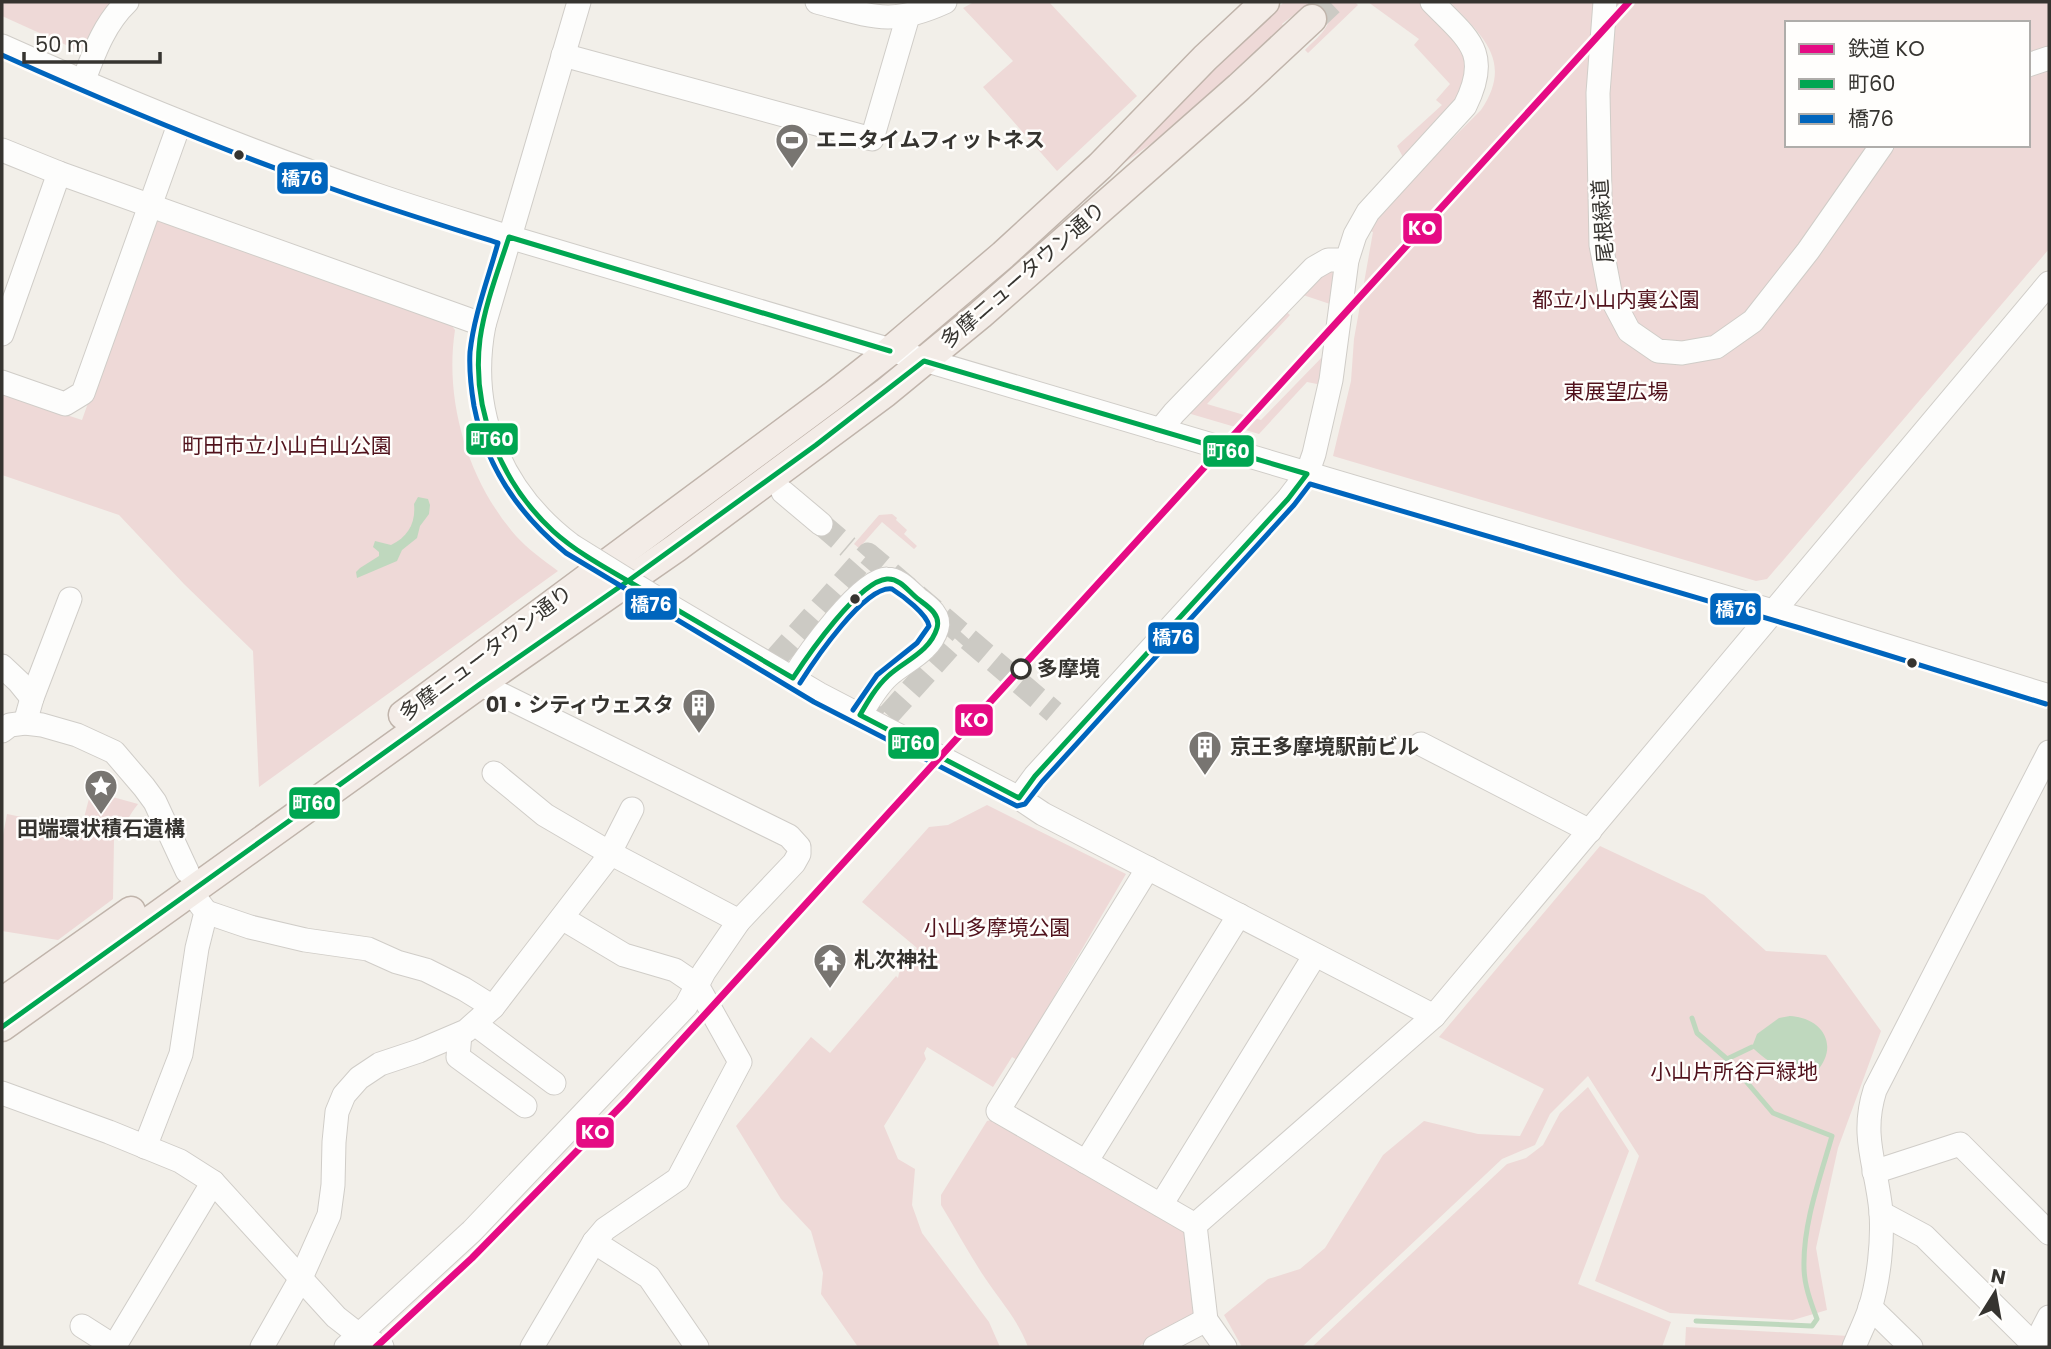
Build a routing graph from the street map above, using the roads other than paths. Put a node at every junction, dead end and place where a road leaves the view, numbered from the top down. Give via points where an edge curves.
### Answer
1 (127, 2) edge
2 (579, 2) edge
3 (817, 2) edge
4 (945, 2) edge
5 (1265, 2) edge
6 (1432, 2) edge
7 (1605, 2) edge
8 (908, 16) junction
9 (1312, 19) tunnel mouth
10 (2, 46) edge
11 (563, 55) junction
12 (2049, 58) edge
13 (2030, 64) edge
14 (83, 82) junction
15 (180, 122) junction
16 (1881, 147) edge
17 (2, 150) edge
18 (59, 173) junction
19 (150, 206) junction
20 (509, 237) junction
21 (1348, 260) junction
22 (2049, 283) edge
23 (484, 325) junction
24 (2, 334) edge
25 (890, 351) junction
26 (925, 361) junction
27 (2, 382) edge
28 (1160, 430) junction
29 (1307, 474) junction
30 (783, 492) dead end
31 (821, 524) tunnel mouth
32 (70, 600) dead end
33 (1774, 612) junction
34 (2, 666) edge
35 (793, 678) junction
36 (480, 684) junction
37 (2049, 696) edge
38 (32, 698) junction
39 (860, 715) junction
40 (25, 723) junction
41 (2, 731) edge
42 (1421, 744) dead end
43 (2049, 752) edge
44 (494, 773) dead end
45 (1019, 798) junction
46 (632, 809) dead end
47 (1590, 831) junction
48 (610, 853) junction
49 (1148, 868) junction
50 (195, 891) junction
51 (1239, 915) junction
52 (562, 918) junction
53 (739, 921) junction
54 (1315, 955) junction
55 (697, 985) junction
56 (2, 1002) edge
57 (493, 1007) junction
58 (1434, 1016) junction
59 (2, 1027) edge
60 (468, 1029) junction
61 (554, 1083) dead end
62 (2, 1093) edge
63 (526, 1106) dead end
64 (145, 1147) junction
65 (1086, 1162) junction
66 (1874, 1172) junction
67 (213, 1182) junction
68 (1161, 1205) junction
69 (1881, 1213) junction
70 (1195, 1225) junction
71 (2049, 1233) edge
72 (594, 1242) junction
73 (300, 1280) junction
74 (1870, 1307) junction
75 (2049, 1317) edge
76 (1206, 1320) junction
77 (82, 1326) dead end
78 (352, 1341) edge
79 (115, 1347) edge
80 (262, 1347) edge
81 (382, 1347) edge
82 (533, 1347) edge
83 (697, 1347) edge
84 (1155, 1347) edge
85 (1225, 1347) edge
86 (1853, 1347) edge
87 (1911, 1347) edge
88 (2035, 1347) edge

1 - 14 street via 105,30
2 - 11 street
3 - 8 street via 864,15
4 - 8 street
5 - 25 main road, 多摩ニュータウン通り via 1100,166
6 - 21 street via 1474,52 1478,67 1474,87 1465,106 1368,212
7 - 16 street, 尾根緑道 via 1598,93 1601,245 1611,297 1629,331 1658,351 1682,353 1716,347 1753,321
8 - 11 street via 872,139
9 - 26 main road, 多摩ニュータウン通り
10 - 14 street
11 - 20 street
12 - 13 street
14 - 15 street
15 - 19 street
15 - 20 street via 377,195
17 - 18 street
18 - 19 street
18 - 24 street
19 - 23 street
19 - 27 street via 83,393 65,404
20 - 23 street
20 - 25 street
21 - 28 street via 1328,260 1314,268
21 - 29 street via 1331,380
22 - 33 street
23 - 35 street, bridge via 479,380 491,442 517,491 538,516 571,545
25 - 26 street
25 - 50 main road, 多摩ニュータウン通り via 448,682
26 - 28 street
26 - 36 main road, 多摩ニュータウン通り via 676,548
28 - 29 street
29 - 33 street
29 - 45 street
30 - 31 street
32 - 38 street
33 - 37 street
33 - 47 street
34 - 38 street
35 - 39 street
35 - 39 street via 809,652 864,591 877,580 896,581 931,610 938,624 936,632 917,656 887,676
36 - 50 main road, 多摩ニュータウン通り
36 - 53 street via 796,841 799,854 794,863
38 - 40 street
39 - 45 street
40 - 41 street
40 - 50 street via 77,735 114,752 155,802
42 - 47 street via 1453,749
43 - 66 street via 1875,1090 1868,1126
44 - 48 street via 545,815
45 - 49 street
46 - 48 street
47 - 58 street
48 - 52 street
48 - 53 street
49 - 51 street
49 - 65 street via 998,1111
50 - 56 main road, 多摩ニュータウン通り
50 - 57 street via 250,926 368,949 426,970
50 - 59 main road, 多摩ニュータウン通り
50 - 64 street via 197,948 181,1055
51 - 54 street
51 - 65 street
52 - 55 street via 624,955 675,970
52 - 57 street
53 - 55 street
54 - 58 street
54 - 68 street
55 - 72 street via 740,1062 678,1179
55 - 78 street via 686,1006 546,1155 472,1231
57 - 60 street
58 - 70 street
60 - 61 street
60 - 63 street via 458,1057
60 - 73 street via 380,1064 344,1096 336,1122 328,1215
62 - 64 street
64 - 67 street via 180,1161
65 - 68 street
66 - 69 street
66 - 71 street via 1960,1144
67 - 73 street
67 - 79 street
68 - 70 street
69 - 74 street via 1879,1263
69 - 88 street via 1924,1236
70 - 76 street
72 - 82 street
72 - 83 street via 649,1277
73 - 78 street
73 - 80 street
74 - 86 street
74 - 87 street
75 - 88 street
76 - 84 street
76 - 85 street
77 - 79 street
78 - 81 street

